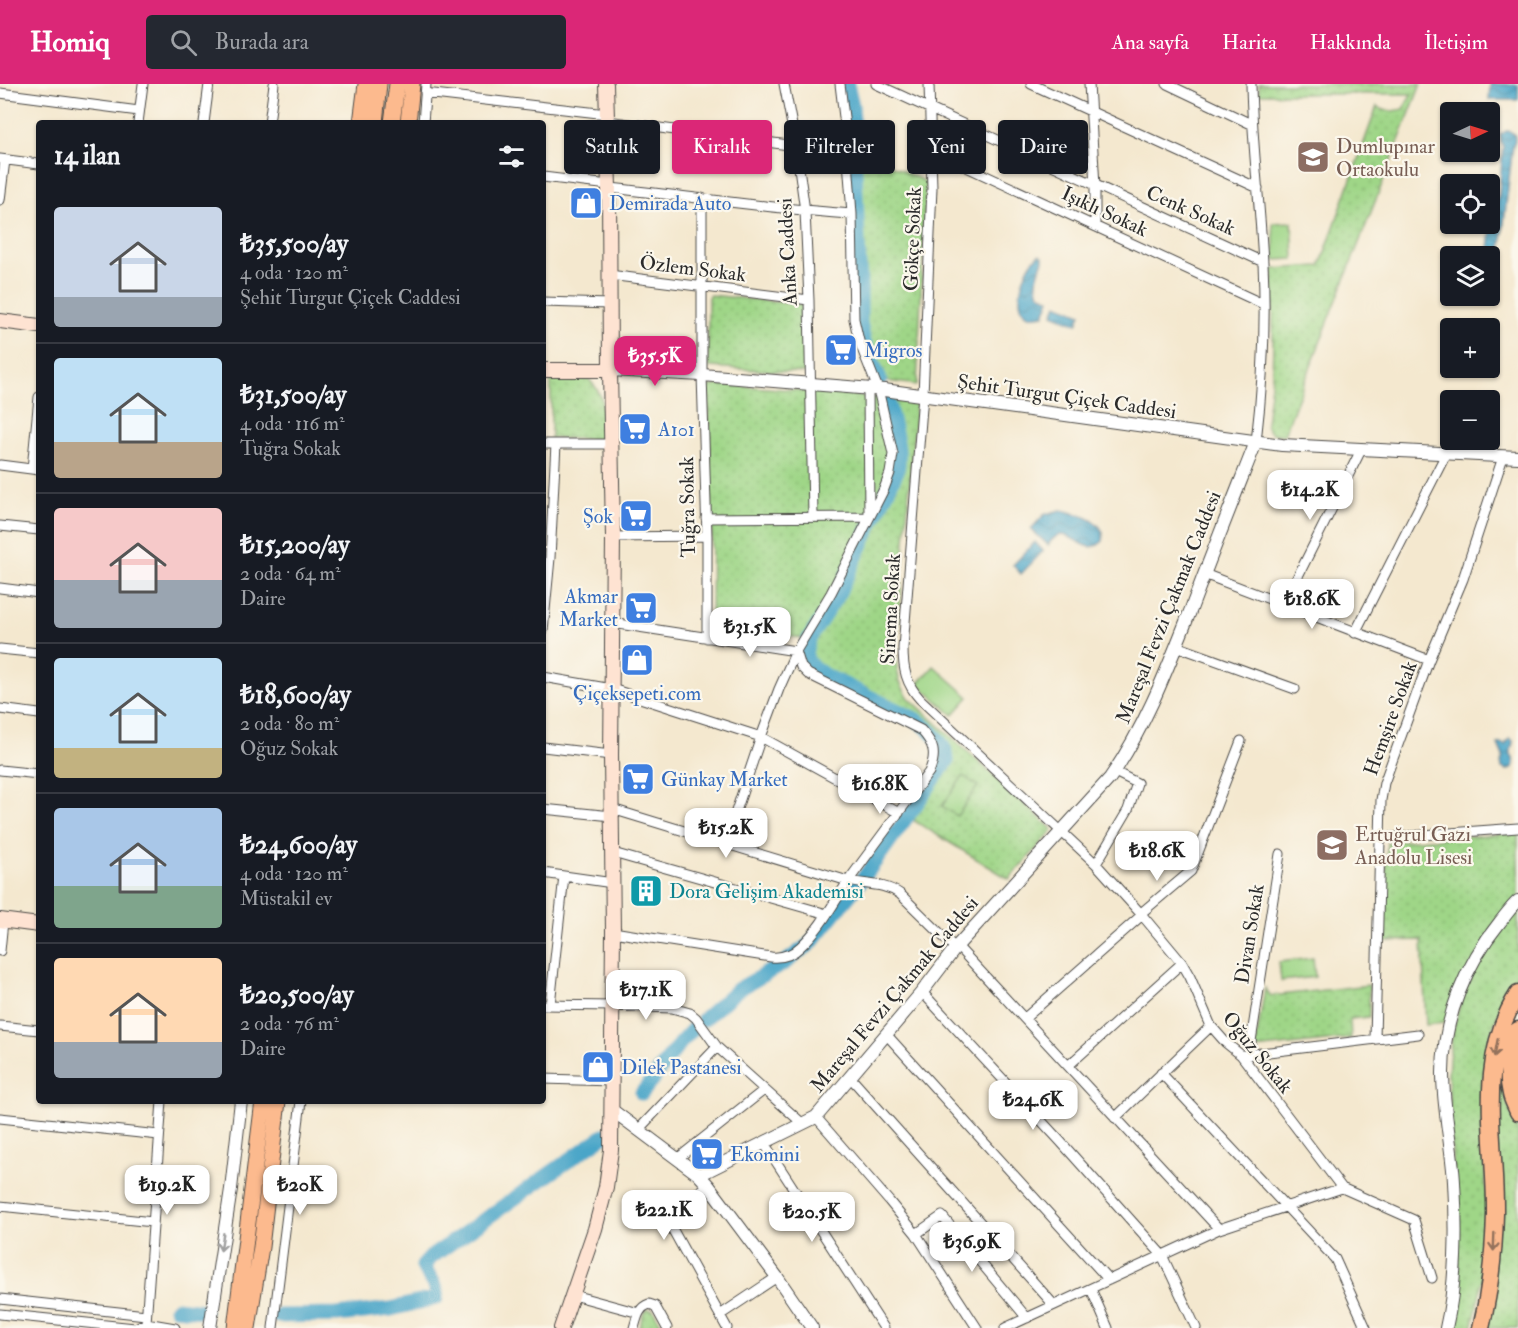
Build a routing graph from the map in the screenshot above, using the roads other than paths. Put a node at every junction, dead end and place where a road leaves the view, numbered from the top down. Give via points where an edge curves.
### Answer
1 (143, 84) edge
2 (209, 84) edge
3 (274, 84) edge
4 (366, 84) edge
5 (380, 84) edge
6 (397, 84) edge
7 (606, 84) edge
8 (784, 84) edge
9 (840, 84) edge
10 (876, 84) edge
11 (929, 84) edge
12 (1031, 84) edge
13 (1089, 84) edge
14 (1167, 84) edge
15 (1251, 84) edge
16 (419, 86) edge
17 (0, 93) edge
18 (931, 110) junction
19 (139, 111) junction
20 (1091, 111) junction
21 (607, 117) junction
22 (138, 120) edge
23 (204, 120) edge
24 (269, 120) edge
25 (361, 120) edge
26 (375, 120) edge
27 (392, 120) edge
28 (408, 120) edge
29 (423, 120) edge
30 (791, 120) edge
31 (931, 120) edge
32 (1251, 124) junction
33 (784, 144) edge
34 (2, 160) edge
35 (36, 164) edge
36 (800, 174) edge
37 (932, 174) edge
38 (980, 174) edge
39 (546, 177) edge
40 (609, 186) junction
41 (1095, 186) junction
42 (1258, 188) junction
43 (702, 198) junction
44 (0, 200) edge
45 (805, 211) junction
46 (852, 214) junction
47 (1095, 226) junction
48 (1263, 262) junction
49 (609, 275) junction
50 (702, 287) junction
51 (808, 300) junction
52 (546, 302) edge
53 (609, 304) junction
54 (1263, 304) junction
55 (0, 321) edge
56 (36, 326) edge
57 (0, 329) edge
58 (36, 334) edge
59 (546, 370) edge
60 (610, 370) junction
61 (702, 375) junction
62 (810, 383) junction
63 (873, 389) junction
64 (923, 395) junction
65 (1256, 442) junction
66 (546, 444) edge
67 (556, 444) junction
68 (612, 444) junction
69 (1362, 450) junction
70 (1446, 454) junction
71 (1503, 457) junction
72 (1518, 457) edge
73 (0, 465) edge
74 (36, 469) edge
75 (869, 517) junction
76 (706, 518) junction
77 (813, 518) junction
78 (0, 526) edge
79 (36, 530) edge
80 (706, 536) junction
81 (613, 537) junction
82 (1204, 574) junction
83 (0, 588) edge
84 (36, 593) edge
85 (546, 600) edge
86 (1284, 604) junction
87 (612, 623) junction
88 (1355, 633) junction
89 (707, 638) junction
90 (1176, 646) junction
91 (0, 649) edge
92 (796, 651) junction
93 (36, 653) edge
94 (1429, 660) junction
95 (546, 678) edge
96 (612, 689) junction
97 (1295, 689) dead end
98 (0, 709) edge
99 (36, 714) edge
100 (761, 737) junction
101 (1241, 741) dead end
102 (546, 747) edge
103 (612, 755) junction
104 (0, 770) edge
105 (1115, 771) junction
106 (36, 774) edge
107 (546, 809) edge
108 (612, 813) junction
109 (899, 813) junction
110 (1518, 828) edge
111 (1061, 831) junction
112 (1381, 838) junction
113 (725, 844) junction
114 (613, 853) junction
115 (1280, 854) dead end
116 (1096, 864) junction
117 (546, 873) edge
118 (564, 876) junction
119 (848, 881) junction
120 (613, 884) junction
121 (1518, 901) edge
122 (827, 914) junction
123 (1141, 914) junction
124 (2, 920) edge
125 (36, 925) edge
126 (614, 932) junction
127 (956, 947) junction
128 (0, 951) edge
129 (1182, 963) junction
130 (921, 992) junction
131 (1518, 994) edge
132 (547, 1005) edge
133 (613, 1006) junction
134 (1025, 1018) junction
135 (0, 1026) edge
136 (1211, 1026) junction
137 (36, 1030) edge
138 (1518, 1030) edge
139 (886, 1034) junction
140 (1418, 1034) dead end
141 (1375, 1039) junction
142 (717, 1047) junction
143 (1245, 1055) junction
144 (1068, 1066) junction
145 (1161, 1073) junction
146 (850, 1077) junction
147 (546, 1079) edge
148 (612, 1081) junction
149 (765, 1090) junction
150 (162, 1104) edge
151 (241, 1104) edge
152 (254, 1104) edge
153 (263, 1104) edge
154 (278, 1104) edge
155 (285, 1104) edge
156 (301, 1104) edge
157 (612, 1110) junction
158 (1518, 1112) edge
159 (0, 1118) edge
160 (816, 1118) junction
161 (1115, 1118) junction
162 (803, 1124) junction
163 (638, 1130) junction
164 (159, 1135) junction
165 (764, 1143) junction
166 (677, 1159) junction
167 (254, 1172) junction
168 (699, 1175) junction
169 (709, 1186) junction
170 (1342, 1188) junction
171 (0, 1206) edge
172 (1285, 1206) junction
173 (153, 1222) junction
174 (1219, 1229) junction
175 (916, 1234) junction
176 (261, 1247) junction
177 (1162, 1255) junction
178 (777, 1277) junction
179 (1432, 1278) dead end
180 (1109, 1280) junction
181 (1091, 1289) junction
182 (573, 1295) junction
183 (0, 1299) edge
184 (1054, 1305) junction
185 (639, 1312) junction
186 (0, 1314) edge
187 (1027, 1318) junction
188 (146, 1319) junction
189 (724, 1322) edge
190 (135, 1328) edge
191 (176, 1328) edge
192 (210, 1328) edge
193 (234, 1328) edge
194 (248, 1328) edge
195 (273, 1328) edge
196 (561, 1328) edge
197 (634, 1328) edge
198 (668, 1328) edge
199 (714, 1328) edge
200 (812, 1328) edge
201 (884, 1328) edge
202 (977, 1328) edge
203 (1005, 1328) edge
204 (1108, 1328) edge
205 (1196, 1328) edge
206 (1366, 1328) edge
207 (1446, 1328) edge
208 (1481, 1328) edge

1 - 19 street
2 - 23 street
3 - 24 street
4 - 25 highway
5 - 26 highway
6 - 27 highway
7 - 21 main road
8 - 30 street, Anka Caddesi
9 - 46 street
10 - 18 street, Cenk Sokak
11 - 18 street, Gökçe Sokak
12 - 20 street
13 - 20 street
14 - 32 street
15 - 32 street, Mareşal Fevzi Çakmak Caddesi
16 - 21 street
16 - 28 highway via 410,104
16 - 29 street
17 - 19 street
18 - 31 street, Gökçe Sokak
18 - 41 street, Cenk Sokak
19 - 22 street
20 - 41 street
20 - 42 street
21 - 33 street
21 - 40 main road
32 - 42 street, Mareşal Fevzi Çakmak Caddesi
34 - 35 street
34 - 44 street
36 - 45 street, Anka Caddesi
37 - 64 street, Gökçe Sokak
38 - 47 street, Işıklı Sokak
39 - 40 street
40 - 43 street
40 - 49 main road
41 - 47 street
41 - 48 street, Cenk Sokak
42 - 48 street, Mareşal Fevzi Çakmak Caddesi
43 - 45 street
43 - 50 street, Tuğra Sokak
45 - 46 street
45 - 51 street, Anka Caddesi
46 - 63 street via 854,319
47 - 54 street, Işıklı Sokak
48 - 54 street, Mareşal Fevzi Çakmak Caddesi
49 - 50 street, Özlem Sokak
49 - 53 main road
50 - 51 street, Özlem Sokak
50 - 61 street, Tuğra Sokak
51 - 62 street, Anka Caddesi
52 - 53 street
53 - 60 main road
54 - 65 street, Mareşal Fevzi Çakmak Caddesi via 1263,364
55 - 56 main road
57 - 58 main road
59 - 60 main road
60 - 61 street, Şehit Turgut Çiçek Caddesi
60 - 68 main road
61 - 62 street, Şehit Turgut Çiçek Caddesi
61 - 76 street, Tuğra Sokak
62 - 63 street, Şehit Turgut Çiçek Caddesi
62 - 77 street, Anka Caddesi
63 - 64 street, Şehit Turgut Çiçek Caddesi
63 - 75 street
63 - 75 street via 891,440 893,463
64 - 65 street, Şehit Turgut Çiçek Caddesi
64 - 111 street, Sinema Sokak via 904,673 920,699
65 - 69 street, Şehit Turgut Çiçek Caddesi
65 - 82 street, Mareşal Fevzi Çakmak Caddesi
66 - 67 street
67 - 68 street
67 - 85 street
68 - 81 main road
69 - 70 street, Şehit Turgut Çiçek Caddesi
69 - 86 street
70 - 71 street, Şehit Turgut Çiçek Caddesi
70 - 88 street
71 - 72 street, Şehit Turgut Çiçek Caddesi
71 - 94 street, Hemşire Sokak via 1463,579
73 - 74 street
75 - 77 street
75 - 92 street
76 - 77 street
76 - 80 street, Tuğra Sokak
78 - 79 street
80 - 81 street
80 - 89 street, Tuğra Sokak
81 - 87 main road
82 - 86 street
82 - 90 street, Mareşal Fevzi Çakmak Caddesi
83 - 84 street
86 - 88 street
87 - 89 street
87 - 96 main road
88 - 94 street
89 - 92 street
90 - 97 street
90 - 105 street, Mareşal Fevzi Çakmak Caddesi via 1150,709
91 - 93 street
92 - 100 street
92 - 109 street via 808,674 921,730 930,739 934,760 929,772
94 - 112 street, Hemşire Sokak via 1384,783
95 - 96 street
96 - 100 street
96 - 103 main road
98 - 99 street
100 - 109 street
100 - 113 street
101 - 123 street via 1191,871
102 - 103 street
103 - 108 main road
104 - 106 street
105 - 111 street, Mareşal Fevzi Çakmak Caddesi
105 - 116 street via 1137,783 1128,810
107 - 108 street
108 - 113 street
108 - 114 main road
109 - 119 street
110 - 112 street
111 - 116 street, Oğuz Sokak
111 - 127 street, Mareşal Fevzi Çakmak Caddesi
112 - 141 street, Hemşire Sokak
113 - 119 street
114 - 120 main road
114 - 122 street
115 - 143 street, Divan Sokak
116 - 123 street, Oğuz Sokak
117 - 118 street
118 - 120 street
118 - 132 street
119 - 122 street
119 - 127 street via 892,889
120 - 126 main road
121 - 207 street via 1474,957 1447,1030 1443,1074 1455,1229 1454,1278
122 - 126 street via 799,949 777,958
123 - 129 street, Oğuz Sokak
123 - 134 street
124 - 125 main road
124 - 128 street
126 - 133 main road
127 - 130 street, Mareşal Fevzi Çakmak Caddesi
127 - 134 street
129 - 136 street, Oğuz Sokak
129 - 144 street
130 - 139 street, Mareşal Fevzi Çakmak Caddesi
130 - 177 street
131 -> 208 highway via 1497,1042 1491,1077 1495,1213
132 - 133 street
133 - 142 street via 672,1008 690,1013
133 - 148 main road
134 - 144 street
135 - 137 street
136 - 143 street, Oğuz Sokak via 1226,1043
136 - 145 street
138 - 158 highway via 1509,1068 1511,1095
139 - 146 street, Mareşal Fevzi Çakmak Caddesi
139 - 180 street
140 - 141 street
141 - 143 street
142 - 149 street
142 - 163 street
143 - 170 street, Oğuz Sokak
144 - 161 street
145 - 161 street
145 - 172 street
146 - 160 street, Mareşal Fevzi Çakmak Caddesi
146 - 184 street
147 - 148 street
148 - 157 main road
149 - 162 street
149 - 166 street
150 - 164 street
151 -> 192 street
152 - 167 highway
153 - 167 highway
154 - 176 highway
155 - 176 highway
156 - 195 street
157 - 163 street
157 - 182 main road via 606,1187
159 - 164 street
160 - 162 street, Mareşal Fevzi Çakmak Caddesi
160 - 175 street
161 - 174 street
162 - 165 street, Mareşal Fevzi Çakmak Caddesi
163 - 166 street
164 - 173 street
165 - 168 street, Mareşal Fevzi Çakmak Caddesi
165 - 201 street
166 - 168 street
167 - 193 highway
168 - 169 street
169 - 178 street
169 - 189 street via 663,1212
170 - 172 street
170 - 179 street, Oğuz Sokak via 1414,1220
171 - 173 street
172 - 174 street
172 - 206 street via 1335,1259
173 - 188 street
174 - 177 street
175 - 187 street via 942,1216
175 - 202 street
176 - 194 highway
177 - 180 street
177 - 205 street
178 - 189 street
178 - 200 street
180 - 181 street
181 - 184 street
181 - 204 street
182 - 185 street
182 - 196 main road
183 - 188 street
184 - 187 street
185 - 197 street
185 - 198 street via 646,1304 655,1306
186 - 190 street
187 - 203 street
188 - 190 street
188 - 191 street
189 - 199 street

